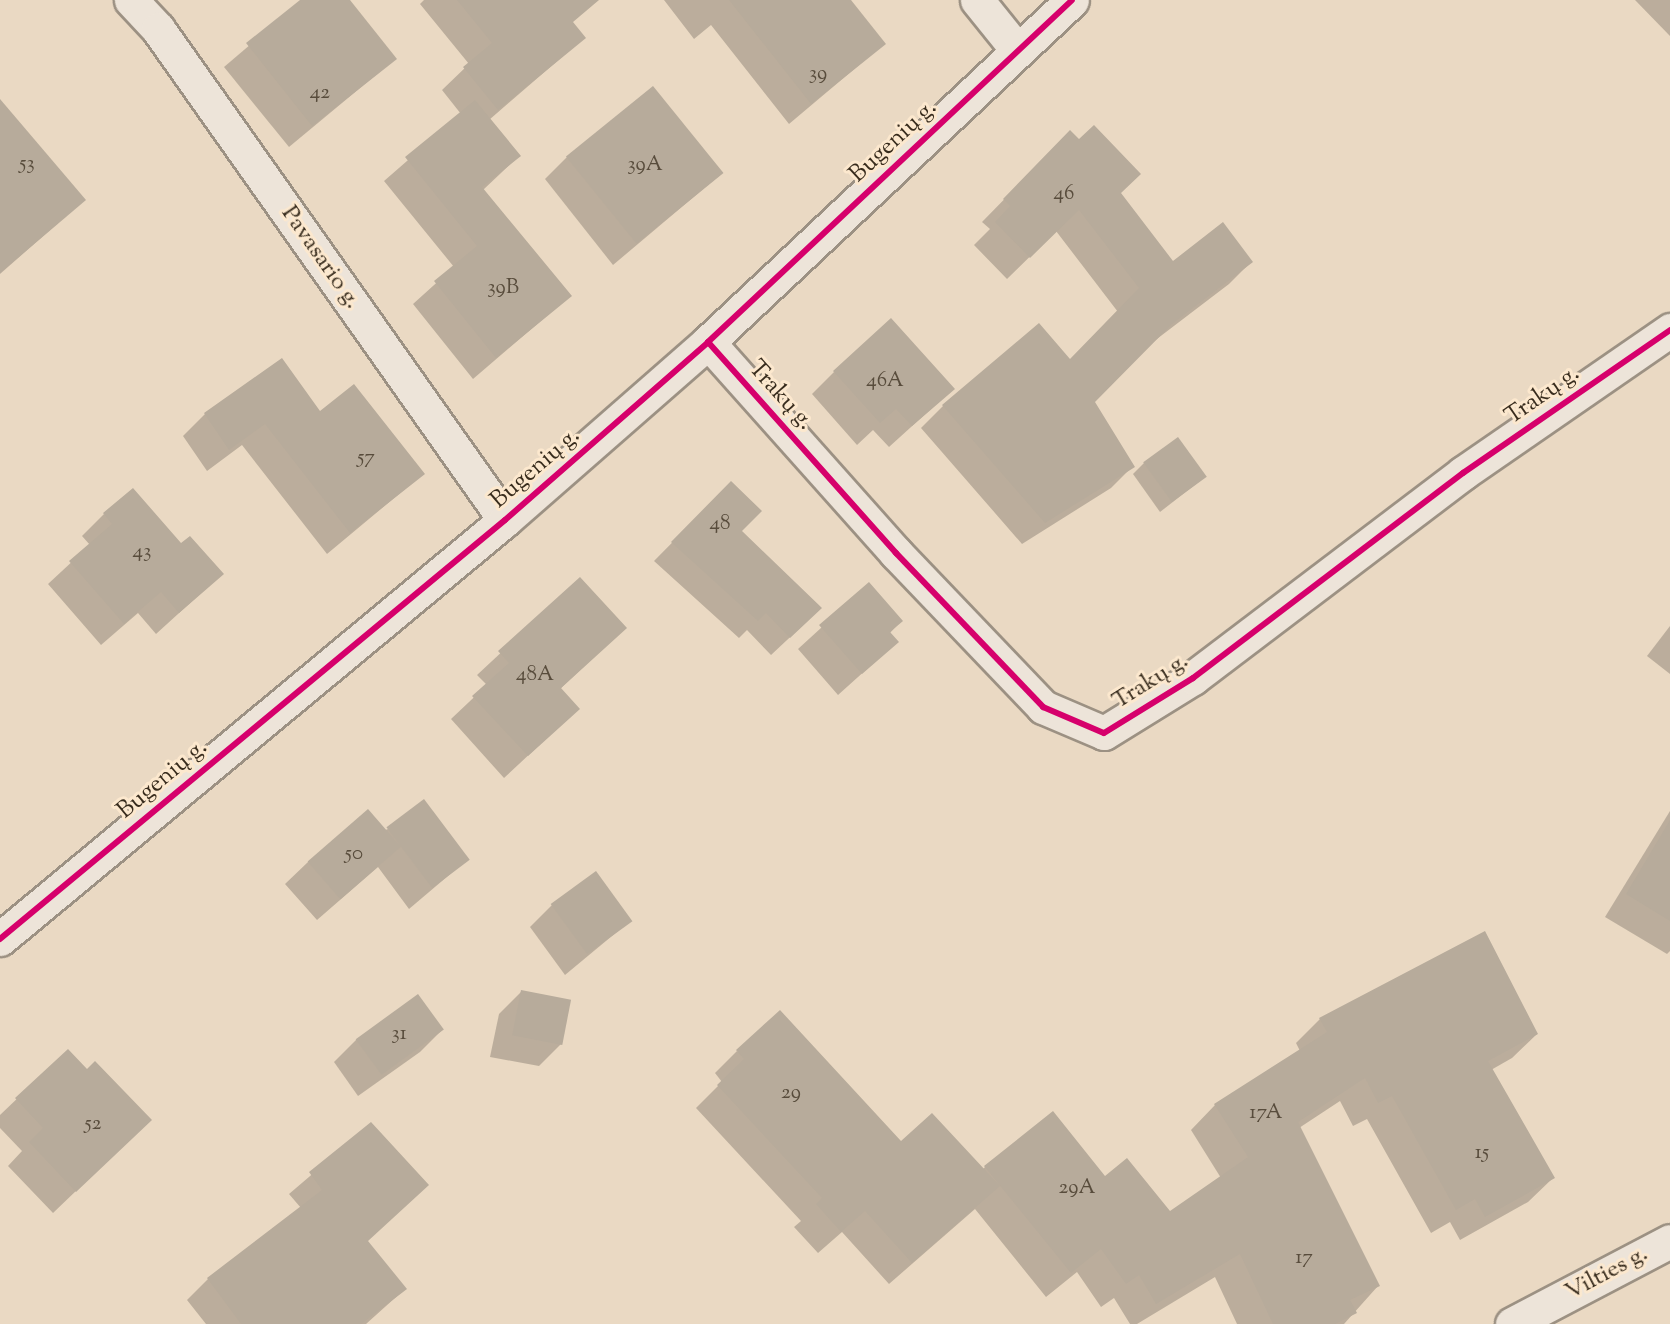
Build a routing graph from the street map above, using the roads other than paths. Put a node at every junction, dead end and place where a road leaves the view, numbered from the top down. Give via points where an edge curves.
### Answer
1 (131, 0) edge
2 (977, 0) edge
3 (1072, 0) edge
4 (1018, 51) junction
5 (1670, 330) edge
6 (708, 342) junction
7 (505, 520) junction
8 (0, 939) edge
9 (1670, 1241) edge
10 (1512, 1324) edge

1 - 7 street, Pavasario g. via 158,29
2 - 4 street
3 - 4 street, Bugenių g.
4 - 6 street, Bugenių g.
5 - 6 street, Trakų g. via 1463,473 1193,678 1104,733 1043,707 896,553
6 - 7 street, Bugenių g.
7 - 8 street, Bugenių g.
9 - 10 street, Vilties g.

